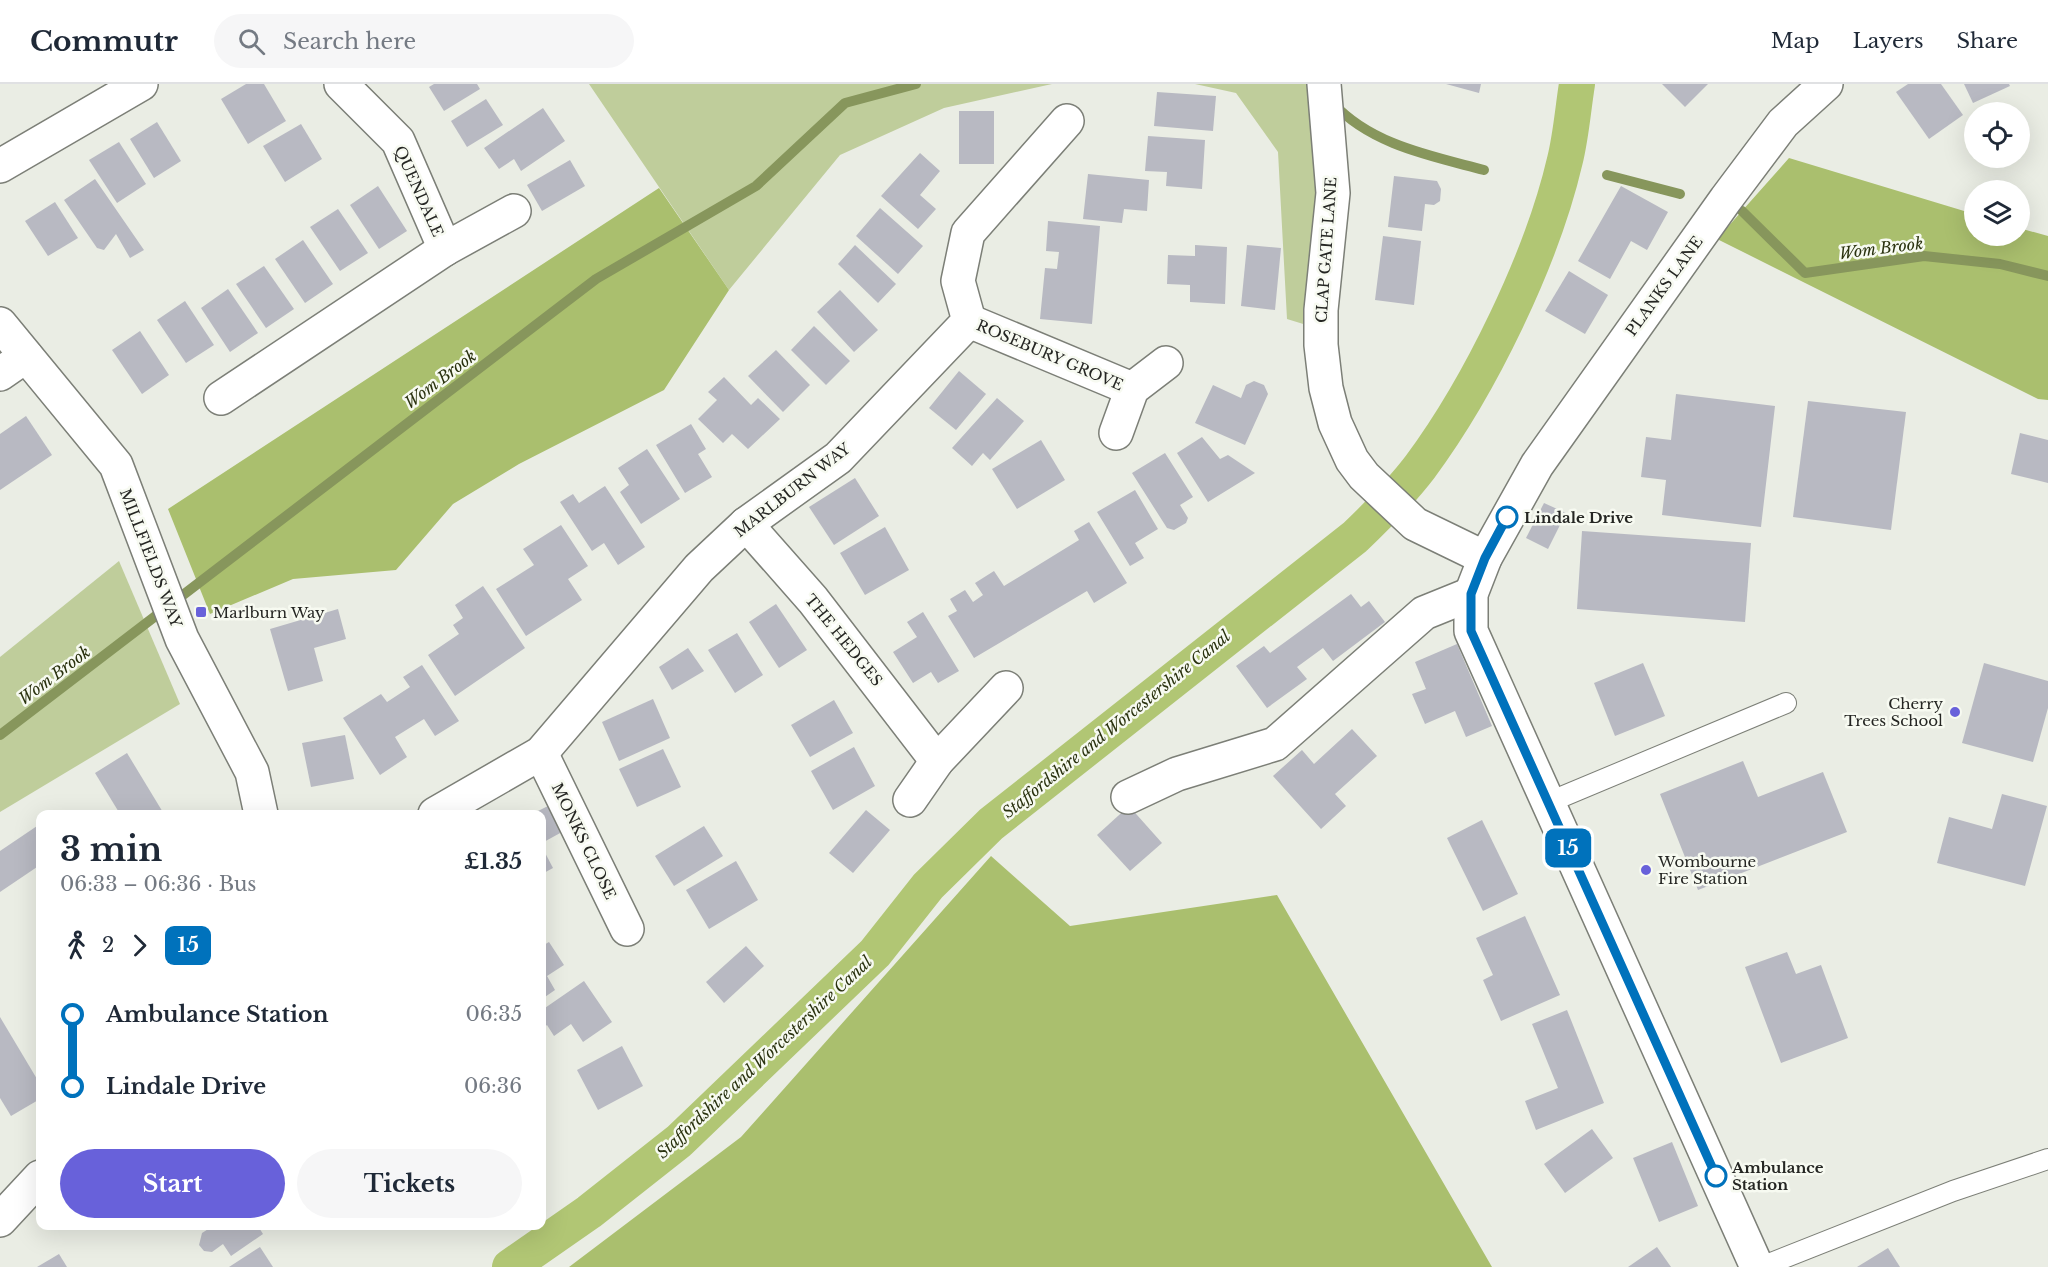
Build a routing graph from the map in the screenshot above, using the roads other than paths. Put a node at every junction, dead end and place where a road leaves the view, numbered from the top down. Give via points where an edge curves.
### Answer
1 (141, 84) edge
2 (341, 84) edge
3 (1324, 84) edge
4 (1826, 84) edge
5 (1067, 121) dead end
6 (0, 166) edge
7 (514, 211) dead end
8 (445, 249) junction
9 (969, 321) junction
10 (0, 324) edge
11 (1166, 363) dead end
12 (13, 365) edge
13 (1132, 389) junction
14 (221, 398) dead end
15 (1116, 433) dead end
16 (746, 525) junction
17 (1485, 558) junction
18 (1471, 594) junction
19 (1006, 688) dead end
20 (1786, 703) dead end
21 (540, 753) junction
22 (937, 761) junction
23 (1128, 797) dead end
24 (910, 800) dead end
25 (1547, 803) junction
26 (260, 810) edge
27 (442, 810) edge
28 (627, 929) dead end
29 (2048, 1159) edge
30 (36, 1180) edge
31 (4, 1207) edge
32 (1759, 1267) edge

1 - 6 street
2 - 8 street, QUENDALE via 398,141
3 - 17 street, CLAP GATE LANE via 1333,193 1321,345 1335,423 1364,476 1414,524
4 - 17 street, PLANKS LANE via 1783,123 1726,199 1537,465
5 - 9 street via 968,233 958,281
7 - 8 street
8 - 14 street
9 - 13 street, ROSEBURY GROVE
9 - 16 street, MARLBURN WAY via 838,458
10 - 12 street, MILLFIELDS WAY
11 - 13 street, ROSEBURY GROVE
12 - 26 street, MILLFIELDS WAY via 116,465 182,639 252,772
13 - 15 street, ROSEBURY GROVE
16 - 21 street, MARLBURN WAY via 699,568
16 - 22 street, THE HEDGES via 813,600
17 - 18 street, PLANKS LANE
18 - 23 street via 1424,613 1275,744 1177,774
18 - 25 street via 1471,631
19 - 22 street
20 - 25 lane
21 - 27 street, MARLBURN WAY
21 - 28 street, MONKS CLOSE
22 - 24 street
25 - 32 street
29 - 32 lane via 1953,1191
30 - 31 street

